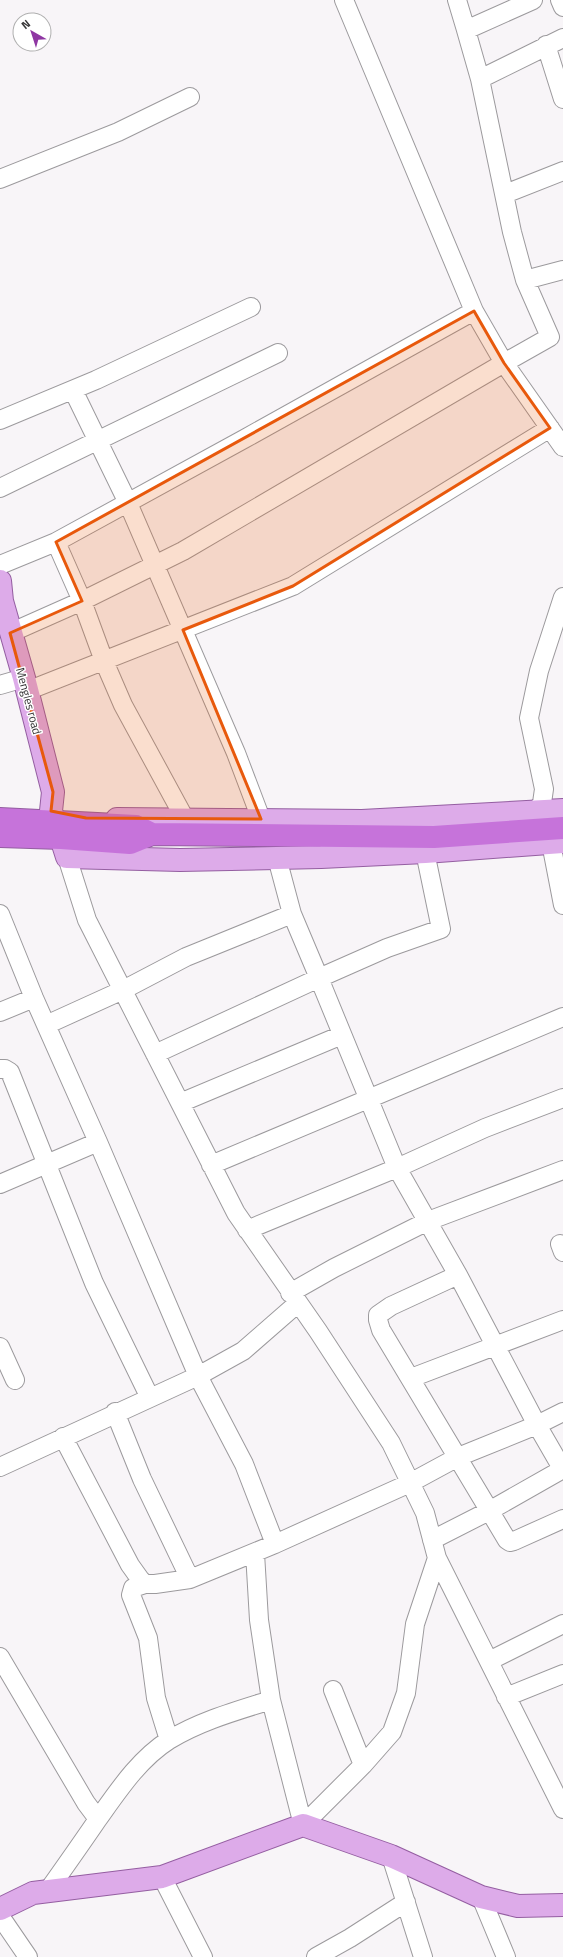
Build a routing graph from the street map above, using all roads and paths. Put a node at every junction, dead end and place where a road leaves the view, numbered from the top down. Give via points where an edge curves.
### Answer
1 (344, 0) edge
2 (457, 0) edge
3 (533, 0) edge
4 (560, 0) edge
5 (563, 7) edge
6 (466, 30) junction
7 (563, 38) edge
8 (546, 45) junction
9 (480, 79) junction
10 (190, 97) dead end
11 (563, 99) edge
12 (563, 172) edge
13 (0, 179) edge
14 (505, 194) junction
15 (563, 270) edge
16 (525, 280) junction
17 (250, 307) dead end
18 (474, 311) junction
19 (557, 334) edge
20 (278, 353) dead end
21 (504, 363) junction
22 (73, 390) junction
23 (0, 420) edge
24 (550, 428) junction
25 (99, 440) junction
26 (563, 447) edge
27 (0, 488) edge
28 (128, 503) junction
29 (56, 542) junction
30 (154, 565) junction
31 (0, 566) edge
32 (1, 595) edge
33 (563, 597) edge
34 (82, 601) junction
35 (183, 630) junction
36 (10, 633) junction
37 (104, 661) junction
38 (25, 684) junction
39 (0, 685) edge
40 (563, 810) edge
41 (535, 812) junction
42 (0, 819) edge
43 (261, 819) junction
44 (181, 826) junction
45 (58, 831) junction
46 (0, 836) edge
47 (559, 838) edge
48 (425, 852) junction
49 (277, 858) junction
50 (563, 905) edge
51 (0, 914) edge
52 (292, 914) junction
53 (319, 978) junction
54 (122, 990) junction
55 (34, 998) junction
56 (0, 1012) edge
57 (563, 1017) edge
58 (46, 1025) junction
59 (342, 1035) junction
60 (155, 1054) junction
61 (0, 1069) edge
62 (563, 1098) edge
63 (368, 1099) junction
64 (180, 1103) junction
65 (98, 1142) junction
66 (45, 1164) junction
67 (211, 1164) junction
68 (398, 1168) junction
69 (563, 1170) edge
70 (0, 1184) edge
71 (428, 1221) junction
72 (247, 1230) junction
73 (458, 1274) junction
74 (294, 1298) junction
75 (563, 1320) edge
76 (495, 1346) junction
77 (0, 1347) edge
78 (198, 1376) junction
79 (410, 1378) junction
80 (15, 1380) dead end
81 (150, 1398) junction
82 (115, 1412) junction
83 (563, 1412) edge
84 (537, 1425) junction
85 (63, 1437) junction
86 (458, 1457) junction
87 (0, 1467) edge
88 (563, 1469) edge
89 (410, 1483) junction
90 (489, 1511) junction
91 (563, 1519) edge
92 (432, 1540) junction
93 (275, 1544) junction
94 (255, 1553) junction
95 (437, 1558) junction
96 (190, 1579) junction
97 (145, 1584) junction
98 (563, 1624) edge
99 (0, 1657) edge
100 (489, 1661) junction
101 (563, 1674) edge
102 (333, 1690) dead end
103 (506, 1697) junction
104 (271, 1700) junction
105 (168, 1740) junction
106 (363, 1765) junction
107 (563, 1809) edge
108 (98, 1819) junction
109 (303, 1825) junction
110 (390, 1856) junction
111 (162, 1877) junction
112 (47, 1892) junction
113 (481, 1897) junction
114 (406, 1902) junction
115 (563, 1905) edge
116 (0, 1909) edge
117 (0, 1916) edge
118 (28, 1957) edge
119 (203, 1957) edge
120 (316, 1957) edge
121 (423, 1957) edge
122 (506, 1957) edge

1 - 18 street
2 - 6 street
3 - 6 street
4 - 5 street
6 - 9 street
7 - 8 street
8 - 9 street
8 - 11 street
9 - 14 street
10 - 13 street via 118,132
12 - 14 street
14 - 16 street
15 - 16 street
16 - 19 street
17 - 22 street
18 - 21 street
18 - 28 street
19 - 21 street
20 - 25 street
21 - 24 street
21 - 30 street via 260,507
22 - 23 street
22 - 25 street
24 - 26 street
24 - 35 street via 293,586
25 - 27 street
25 - 28 street
28 - 29 street
28 - 30 street
29 - 31 street
29 - 34 street
30 - 34 street
30 - 35 street
32 - 36 main road, Mengles road
33 - 41 street via 539,671 529,718 544,789 542,803
34 - 36 street
34 - 37 street
35 - 37 street
35 - 43 street via 236,753
36 - 38 main road, Mengles road
37 - 38 street
37 - 44 street
38 - 39 street
38 - 45 main road, Mengles road via 53,792
40 - 41 main road
41 - 43 main road via 362,821
42 - 45 highway
43 - 44 main road
44 - 45 main road via 86,818
44 - 45 highway via 130,843
44 - 47 highway via 434,837
45 - 46 highway
45 - 49 main road via 180,860
45 - 54 street via 87,920
47 - 48 main road
47 - 50 street
48 - 49 main road
48 - 53 street via 440,929 387,948
49 - 52 street
51 - 55 street
52 - 53 street
52 - 54 street via 186,957
53 - 59 street
53 - 60 street
54 - 58 street
54 - 60 street
55 - 56 street
55 - 58 street
57 - 63 street
58 - 65 street
59 - 63 street
59 - 64 street
60 - 64 street
61 - 66 street via 10,1072
62 - 68 street via 485,1128
63 - 67 street
63 - 68 street
64 - 67 street
65 - 66 street
65 - 78 street
66 - 70 street
66 - 81 street via 94,1282
67 - 72 street
68 - 71 street
68 - 72 street
69 - 71 street
71 - 73 street
71 - 74 street via 334,1268
72 - 74 street
73 - 76 street
73 - 79 street via 391,1306 378,1315 382,1330
74 - 78 street via 243,1351
74 - 89 street via 391,1443
75 - 76 street
76 - 79 street
76 - 84 street
77 - 80 street
78 - 81 street
78 - 93 street via 244,1464
79 - 86 street
81 - 82 street
82 - 85 street
82 - 96 street via 142,1480
83 - 84 street
84 - 86 street
84 - 88 street
85 - 87 street
85 - 97 street via 130,1565
86 - 89 street
86 - 90 street
88 - 90 street
89 - 92 street via 425,1513
89 - 93 street
90 - 91 street via 510,1542
90 - 92 street
92 - 95 street
93 - 94 street
94 - 96 street
94 - 104 street via 259,1620
95 - 100 street
95 - 106 street via 415,1624 406,1693 392,1732
96 - 97 street
97 - 105 street via 133,1588 131,1595 148,1638 156,1698
98 - 100 street
99 - 108 street
100 - 103 street
101 - 103 street
102 - 106 street
103 - 107 street
104 - 105 street via 205,1722
104 - 109 street
105 - 108 street via 137,1767
106 - 109 street
108 - 112 street
109 - 110 main road
109 - 111 main road
110 - 113 main road
110 - 114 street
111 - 112 main road
111 - 119 street
112 - 116 main road via 33,1893
113 - 115 main road via 518,1906
113 - 122 street
114 - 120 street
114 - 121 street
117 - 118 street

